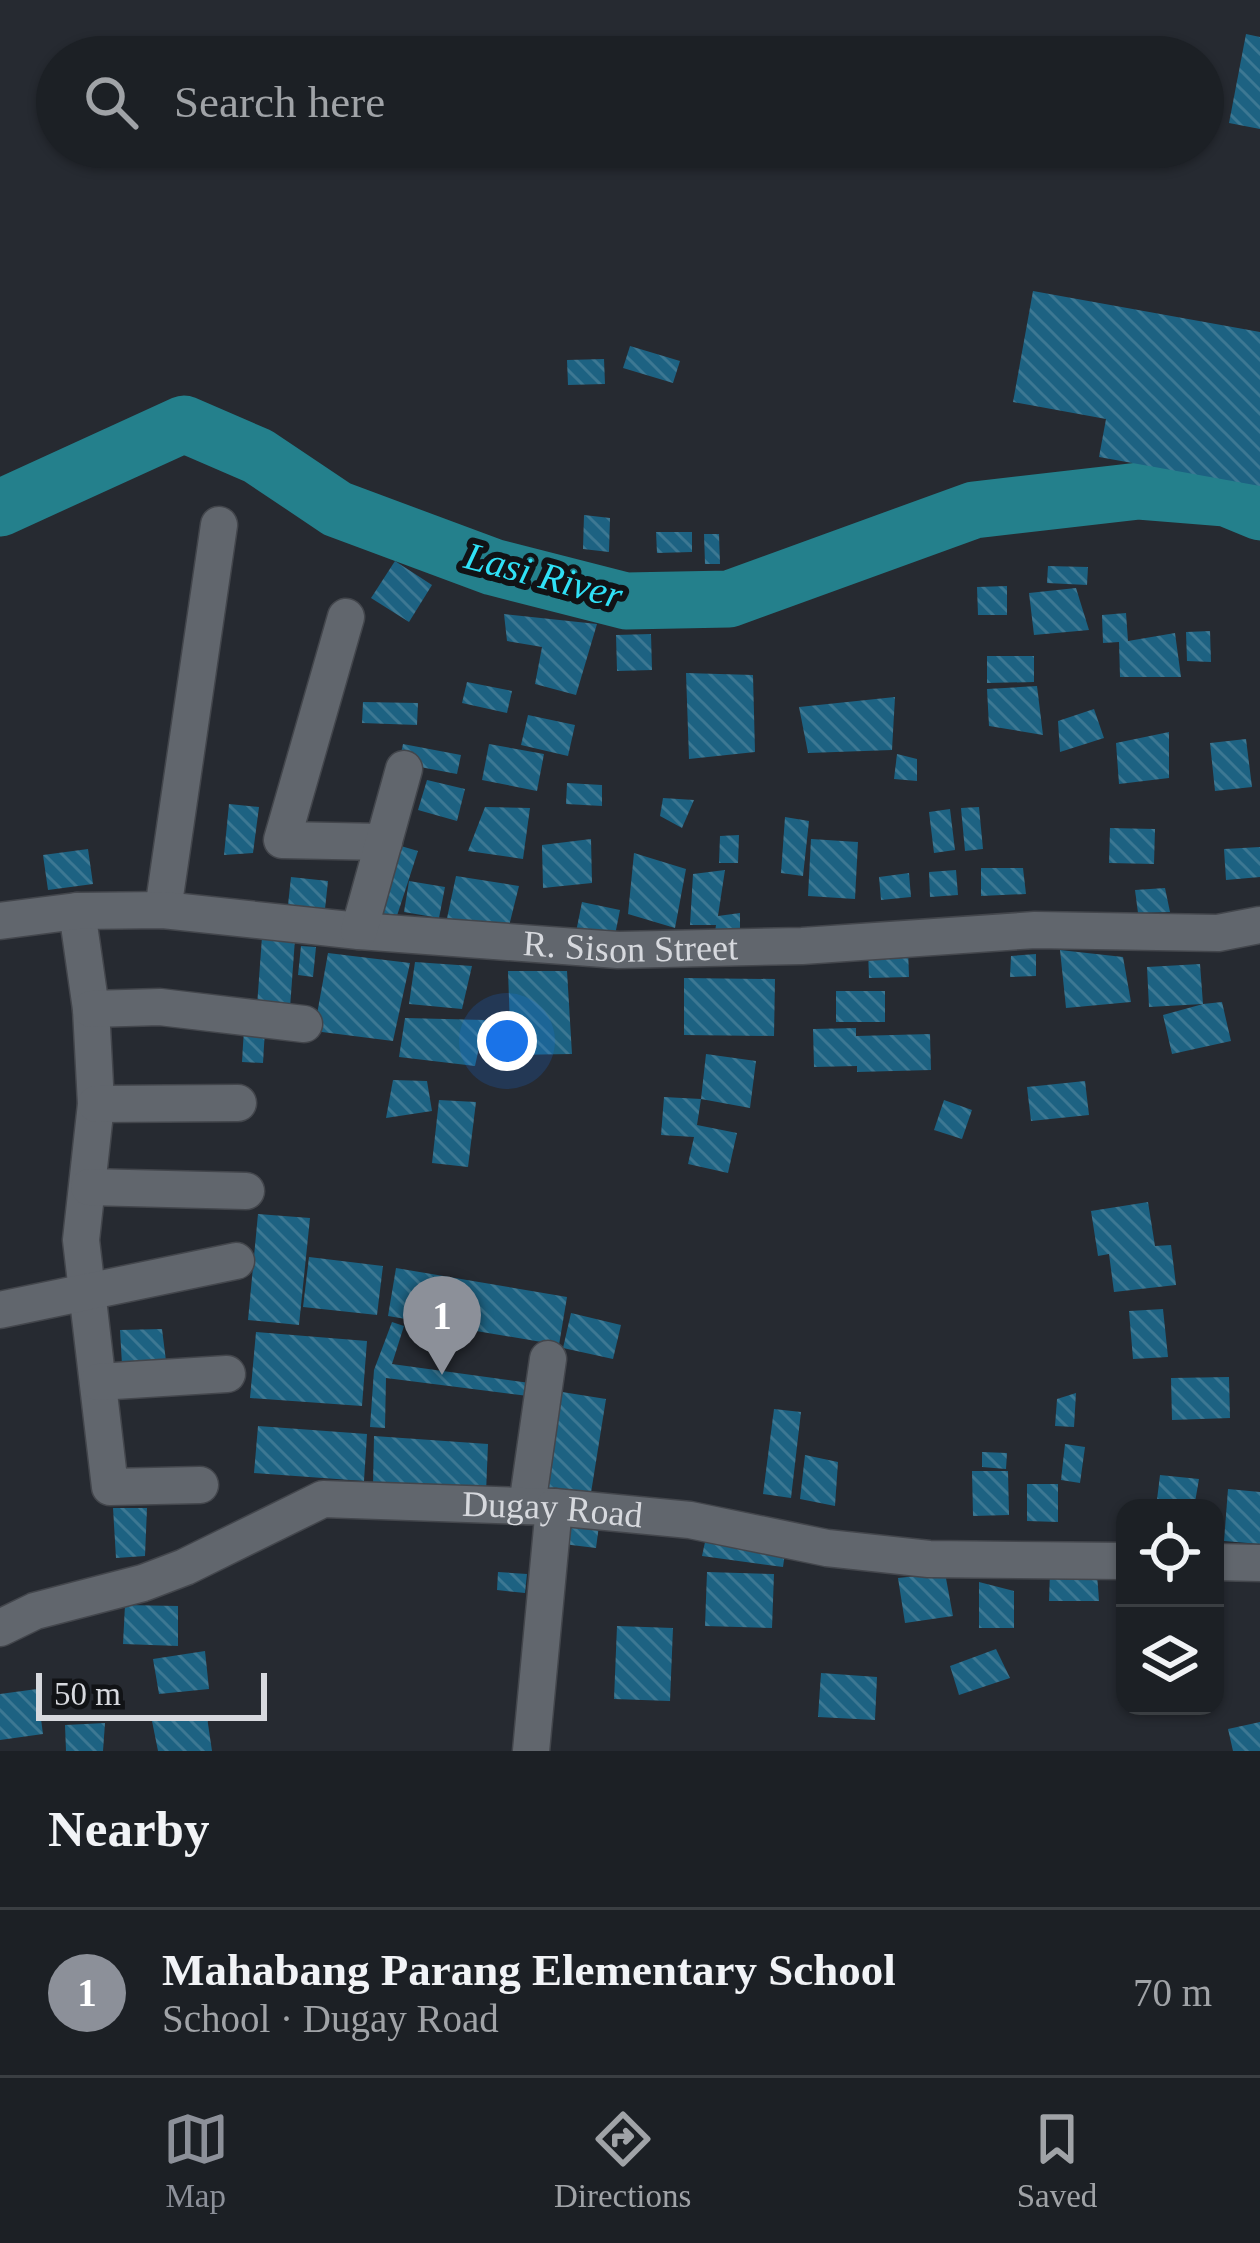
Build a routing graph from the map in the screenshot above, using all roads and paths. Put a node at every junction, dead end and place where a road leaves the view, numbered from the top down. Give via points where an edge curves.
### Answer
1 (219, 525) dead end
2 (346, 617) dead end
3 (404, 769) dead end
4 (384, 842) junction
5 (77, 910) junction
6 (163, 910) junction
7 (0, 921) edge
8 (1260, 925) edge
9 (359, 931) junction
10 (91, 1009) junction
11 (304, 1024) dead end
12 (238, 1103) dead end
13 (95, 1105) junction
14 (89, 1187) junction
15 (246, 1191) dead end
16 (236, 1262) dead end
17 (86, 1292) junction
18 (0, 1310) edge
19 (548, 1359) dead end
20 (227, 1373) dead end
21 (98, 1382) junction
22 (200, 1485) dead end
23 (540, 1507) junction
24 (1116, 1561) edge
25 (1224, 1562) edge
26 (1260, 1563) edge
27 (0, 1628) edge
28 (531, 1751) edge

1 - 6 street
2 - 4 street via 281,840
3 - 4 street
4 - 9 street
5 - 6 street, R. Sison Street
5 - 7 street, R. Sison Street
5 - 10 street
6 - 9 street, R. Sison Street
8 - 9 street, R. Sison Street via 1218,933 1035,930 618,950
10 - 11 street via 179,1008
10 - 13 street
12 - 13 street
13 - 14 street
14 - 15 street
14 - 17 street via 81,1240
16 - 17 street
17 - 18 street
17 - 21 street
19 - 23 street
20 - 21 street
21 - 22 street via 110,1487
23 - 24 street, Dugay Road via 690,1520 827,1549 929,1559
23 - 27 street, Dugay Road via 322,1498 185,1567
23 - 28 street
25 - 26 street

